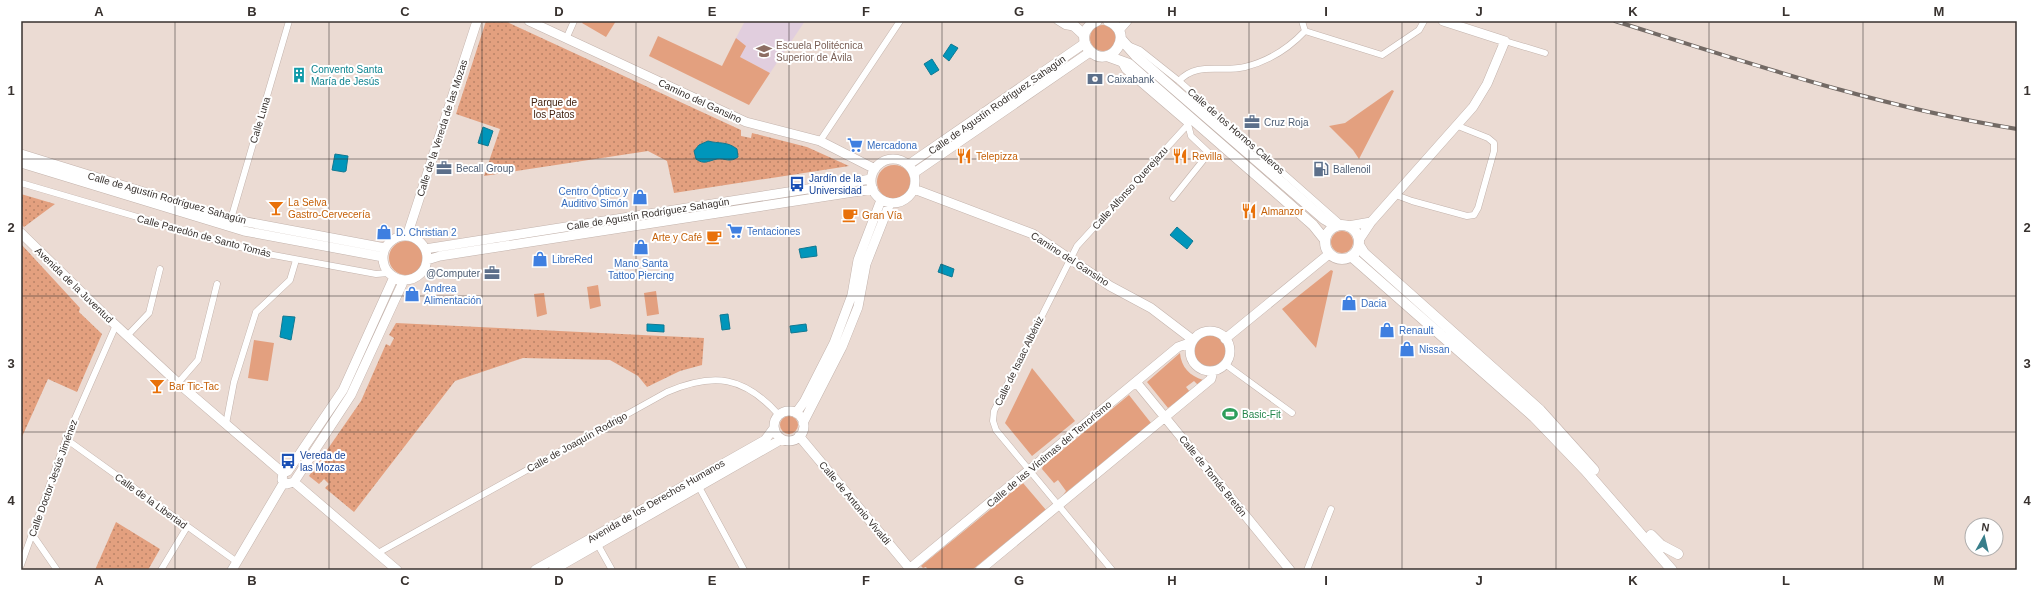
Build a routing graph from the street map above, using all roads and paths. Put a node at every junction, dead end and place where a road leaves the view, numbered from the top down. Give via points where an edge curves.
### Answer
1 (289, 21) edge
2 (477, 21) edge
3 (529, 21) edge
4 (574, 21) edge
5 (900, 21) edge
6 (1057, 21) edge
7 (1097, 21) edge
8 (1108, 21) edge
9 (1127, 21) edge
10 (1302, 21) edge
11 (1424, 21) edge
12 (1443, 21) edge
13 (1073, 25) edge
14 (1306, 31) junction
15 (1121, 38) junction
16 (566, 39) junction
17 (1084, 39) junction
18 (1505, 41) junction
19 (1090, 52) junction
20 (1545, 53) dead end
21 (1107, 56) junction
22 (1179, 81) junction
23 (1190, 122) junction
24 (1458, 126) junction
25 (820, 141) junction
26 (21, 154) edge
27 (21, 163) edge
28 (908, 165) junction
29 (875, 169) junction
30 (914, 173) junction
31 (871, 179) junction
32 (21, 183) edge
33 (914, 189) junction
34 (873, 190) junction
35 (1396, 195) junction
36 (1173, 198) dead end
37 (881, 200) junction
38 (890, 203) junction
39 (231, 219) junction
40 (1371, 222) junction
41 (1342, 225) junction
42 (21, 233) edge
43 (407, 236) junction
44 (1325, 240) junction
45 (1359, 243) junction
46 (425, 248) junction
47 (384, 253) junction
48 (1329, 254) junction
49 (1351, 256) junction
50 (1069, 259) junction
51 (296, 260) junction
52 (427, 260) junction
53 (160, 269) dead end
54 (392, 275) junction
55 (404, 280) junction
56 (217, 284) dead end
57 (116, 325) junction
58 (128, 336) junction
59 (1225, 339) junction
60 (1192, 341) junction
61 (1225, 364) junction
62 (1213, 371) junction
63 (1136, 382) junction
64 (178, 383) junction
65 (796, 413) junction
66 (1292, 413) dead end
67 (779, 415) junction
68 (1165, 418) junction
69 (803, 423) junction
70 (226, 424) junction
71 (774, 428) junction
72 (799, 436) junction
73 (66, 439) junction
74 (782, 439) junction
75 (1029, 470) junction
76 (285, 476) junction
77 (294, 480) junction
78 (699, 487) junction
79 (1059, 505) junction
80 (1331, 509) dead end
81 (1630, 514) junction
82 (187, 527) junction
83 (32, 534) junction
84 (1651, 544) junction
85 (598, 545) junction
86 (378, 554) junction
87 (1678, 554) dead end
88 (21, 564) edge
89 (234, 566) edge
90 (57, 570) edge
91 (161, 570) edge
92 (397, 570) edge
93 (535, 570) edge
94 (553, 570) edge
95 (612, 570) edge
96 (744, 570) edge
97 (910, 570) edge
98 (980, 570) edge
99 (1112, 570) edge
100 (1290, 570) edge
101 (1307, 570) edge
102 (1672, 570) edge

1 - 39 street, Calle Luna
2 - 43 street, Calle de la Vereda de las Mozas
3 - 16 street, Camino del Gansino
4 - 16 street
5 - 25 street
6 - 13 street via 1065,26
7 - 17 main road via 1089,26
8 - 15 main road via 1114,24
9 - 15 street
10 - 14 street
11 - 14 street via 1419,30 1382,55
12 - 18 street
13 - 17 main road
14 - 22 street via 1285,50 1267,60 1245,67 1193,70
15 - 21 main road via 1117,50
15 - 22 street, Calle de los Hornos Caleros
15 - 41 main road, Calle de los Hornos Caleros via 1136,56 1318,214
16 - 25 street, Camino del Gansino via 746,122
17 - 19 main road
17 - 28 street, Calle de Agustín Rodríguez Sahagún
18 - 20 street
18 - 24 street via 1487,84
19 - 21 main road, Calle de los Hornos Caleros via 1098,56
19 - 30 street, Calle de Agustín Rodríguez Sahagún
21 - 23 main road, Calle de los Hornos Caleros via 1129,64
22 - 41 street, Calle de los Hornos Caleros
23 - 36 street, Calle de los Hornos Caleros via 1191,136 1209,153
23 - 44 main road, Calle de los Hornos Caleros via 1307,220
23 - 50 street, Calle Alfonso Querejazu via 1077,246
24 - 35 street
24 - 35 street via 1494,142 1494,151 1474,215 1467,216
25 - 29 street, Camino del Gansino
26 - 39 street, Calle de Agustín Rodríguez Sahagún
27 - 47 street, Calle de Agustín Rodríguez Sahagún via 244,232
28 - 29 street via 903,161 891,159 884,161
28 - 30 street
29 - 31 street
30 - 33 street
31 - 34 street
31 - 46 street, Calle de Agustín Rodríguez Sahagún
32 - 51 street, Calle Paredón de Santo Tomás via 229,244
33 - 38 street via 905,200
33 - 50 street, Camino del Gansino via 1020,228
34 - 37 street
34 - 52 street, Calle de Agustín Rodríguez Sahagún
35 - 40 street
37 - 38 street
37 - 65 street via 858,260 852,295 834,344
38 - 69 street via 866,264 858,307 842,347
39 - 47 street, Calle de Agustín Rodríguez Sahagún
40 - 41 street
40 - 45 street
41 - 44 main road via 1328,231
41 - 45 main road via 1356,232
42 - 57 street, Avenida de la Juventud
43 - 46 street via 414,238
43 - 47 street via 390,241
44 - 48 main road
45 - 49 main road
45 - 81 main road via 1364,253 1540,410
46 - 52 street
47 - 54 street via 385,266
48 - 49 main road via 1342,259
48 - 59 street
49 - 84 main road via 1534,417
50 - 60 street, Camino del Gansino via 1110,286 1151,308
50 - 75 street, Calle de Isaac Albéniz via 994,411 993,421 996,430
51 - 54 street, Calle Paredón de Santo Tomás
51 - 70 street via 290,280 256,312 234,382
52 - 55 street via 423,270 415,278
53 - 58 street via 149,313
54 - 55 street
54 - 76 street via 343,390
55 - 77 street via 351,395
56 - 64 street via 198,360
57 - 58 street, Avenida de la Juventud
57 - 73 street, Calle Doctor Jesús Jiménez
58 - 64 street, Avenida de la Juventud
59 - 60 street via 1216,333 1206,332
59 - 61 street via 1230,351
60 - 62 street via 1190,353 1193,363 1202,370
60 - 63 street, Calle de las Víctimas del Terrorismo via 1178,347
61 - 62 street
61 - 66 street
62 - 68 street via 1211,379
63 - 68 street, Calle de Tomás Bretón
63 - 75 street, Calle de las Víctimas del Terrorismo
64 - 70 street, Avenida de la Juventud
65 - 67 street via 787,411
65 - 69 street
67 - 71 street
67 - 86 street, Calle de Joaquín Rodrigo via 754,391 735,383 714,380 689,383 661,396
68 - 79 street
68 - 100 street, Calle de Tomás Bretón
69 - 72 street
70 - 76 street, Avenida de la Juventud
71 - 74 street
71 - 93 street, Avenida de los Derechos Humanos via 765,440
72 - 74 street via 790,440
72 - 97 street, Calle de Antonio Vivaldi
73 - 82 street, Calle de la Libertad
73 - 83 street, Calle Doctor Jesús Jiménez
74 - 78 street, Avenida de los Derechos Humanos
75 - 79 street, Calle de Isaac Albéniz
75 - 97 street, Calle de las Víctimas del Terrorismo
76 - 77 street, Avenida de la Juventud via 293,473
76 - 89 street
77 - 86 street
78 - 85 street, Avenida de los Derechos Humanos
78 - 96 street
79 - 98 street
79 - 99 street, Calle de Isaac Albéniz
80 - 101 street
81 - 84 main road
81 - 87 main road via 1661,545
82 - 89 street, Calle de la Libertad
82 - 91 street
83 - 88 street, Calle Doctor Jesús Jiménez
83 - 90 street
84 - 102 main road
85 - 94 street, Avenida de los Derechos Humanos
85 - 95 street
86 - 92 street

